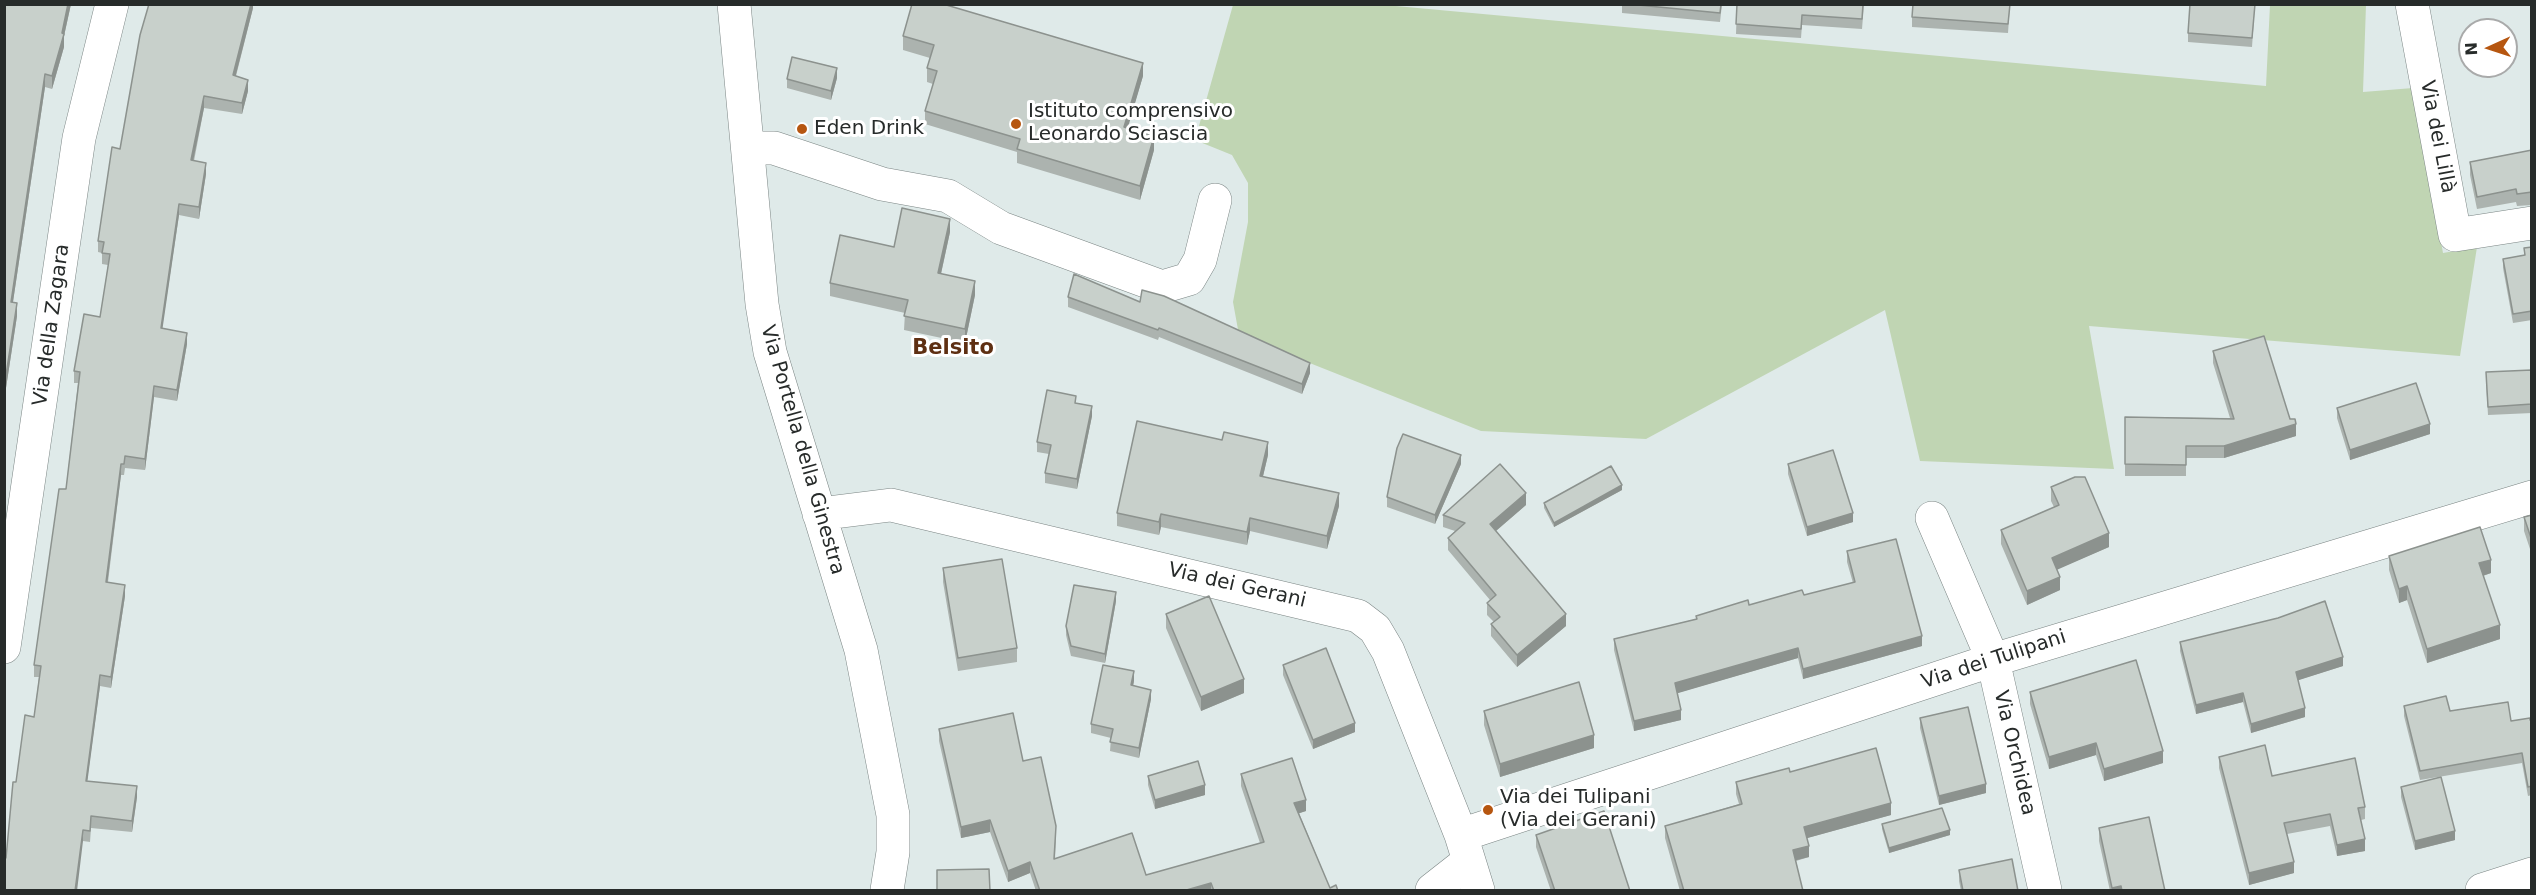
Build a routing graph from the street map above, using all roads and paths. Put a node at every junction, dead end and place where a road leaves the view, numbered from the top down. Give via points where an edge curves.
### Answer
1 (112, 4) edge
2 (734, 4) edge
3 (2412, 4) edge
4 (748, 148) junction
5 (1215, 200) dead end
6 (2532, 223) edge
7 (2532, 497) edge
8 (819, 514) junction
9 (1932, 519) dead end
10 (4, 647) edge
11 (1993, 660) junction
12 (1469, 862) edge
13 (2532, 874) edge
14 (887, 891) edge
15 (1432, 891) edge
16 (2045, 891) edge
17 (2482, 891) edge

1 - 10 street, Via della Zagara via 79,138
2 - 4 street, Via Portella della Ginestra
3 - 6 street, Via dei Lillà via 2455,235
4 - 5 street via 774,148 882,184 948,196 1001,228 1162,287 1189,279 1200,260
4 - 8 street, Via Portella della Ginestra via 770,352
7 - 11 street, Via dei Tulipani
8 - 12 street, Via dei Gerani via 891,505 1358,616 1375,629 1388,651
8 - 14 street, Via Portella della Ginestra via 861,650 888,781 893,852
9 - 11 street, Via Orchidea
11 - 12 street, Via dei Tulipani
11 - 16 street, Via Orchidea
12 - 15 street, Via dei Tulipani
13 - 17 street

